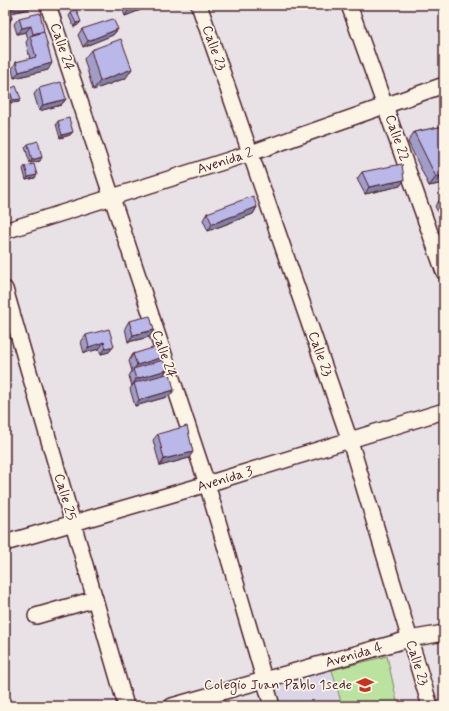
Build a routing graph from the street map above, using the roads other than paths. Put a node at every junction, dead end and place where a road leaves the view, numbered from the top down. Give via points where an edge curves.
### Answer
1 (48, 5) edge
2 (199, 5) edge
3 (349, 5) edge
4 (444, 85) edge
5 (386, 105) junction
6 (251, 153) junction
7 (111, 198) junction
8 (5, 231) edge
9 (444, 272) edge
10 (5, 289) edge
11 (444, 411) edge
12 (350, 441) junction
13 (208, 484) junction
14 (73, 524) junction
15 (5, 543) edge
16 (95, 599) junction
17 (36, 616) dead end
18 (444, 633) edge
19 (409, 639) junction
20 (265, 680) junction
21 (126, 706) edge
22 (172, 706) edge
23 (272, 706) edge
24 (430, 706) edge

1 - 7 street, Calle 24
2 - 6 street, Calle 23
3 - 5 street, Calle 22
4 - 5 street, Avenida 2
5 - 6 street, Avenida 2
5 - 9 street, Calle 22
6 - 7 street, Avenida 2
6 - 12 street, Calle 23
7 - 8 street, Avenida 2
7 - 13 street, Calle 24
10 - 14 street, Calle 25
11 - 12 street, Avenida 3
12 - 13 street, Avenida 3
12 - 19 street, Calle 23
13 - 14 street, Avenida 3
13 - 20 street, Calle 24
14 - 15 street, Avenida 3
14 - 16 street, Calle 25
16 - 17 street
16 - 21 street, Calle 25
18 - 19 street, Avenida 4
19 - 20 street, Avenida 4
19 - 24 street, Calle 23
20 - 22 street, Avenida 4
20 - 23 street, Calle 24

